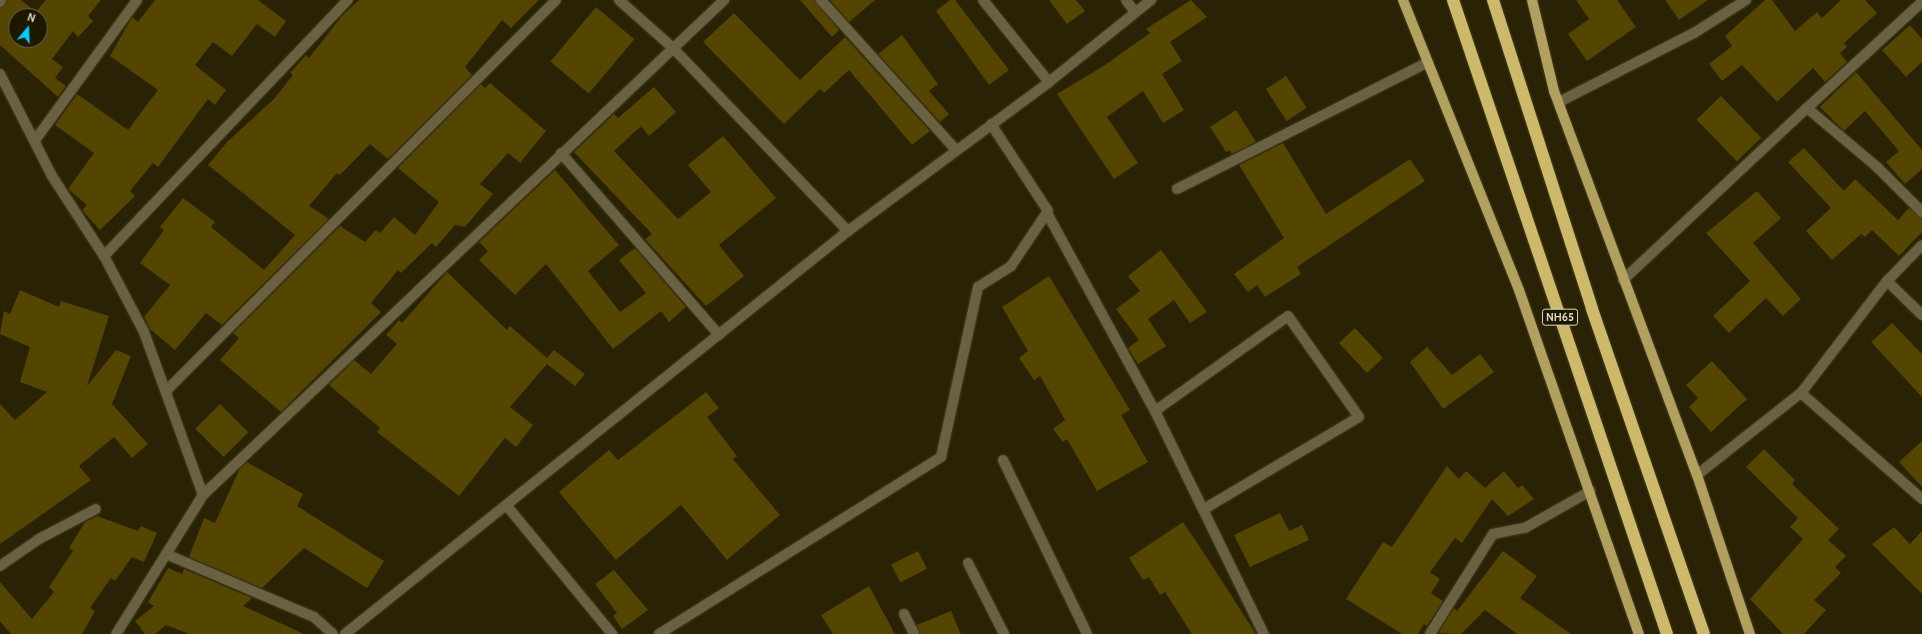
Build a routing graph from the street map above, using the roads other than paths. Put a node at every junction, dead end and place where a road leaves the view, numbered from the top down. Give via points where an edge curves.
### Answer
1 (137, 0) edge
2 (348, 0) edge
3 (556, 0) edge
4 (619, 0) edge
5 (724, 0) edge
6 (821, 0) edge
7 (983, 0) edge
8 (1126, 0) edge
9 (1151, 0) edge
10 (1403, 0) edge
11 (1452, 0) edge
12 (1493, 0) edge
13 (1532, 0) edge
14 (1746, 0) edge
15 (1922, 2) edge
16 (1135, 12) junction
17 (672, 47) junction
18 (1428, 62) junction
19 (0, 74) edge
20 (1049, 82) junction
21 (1558, 102) junction
22 (1808, 108) junction
23 (991, 124) junction
24 (36, 139) junction
25 (956, 150) junction
26 (561, 153) junction
27 (1177, 189) dead end
28 (1922, 212) edge
29 (1046, 213) junction
30 (848, 231) junction
31 (1922, 245) edge
32 (104, 256) junction
33 (1623, 280) junction
34 (1887, 281) junction
35 (1922, 315) edge
36 (719, 336) junction
37 (166, 391) junction
38 (1801, 393) junction
39 (1155, 411) junction
40 (1003, 460) dead end
41 (1697, 476) junction
42 (1590, 491) junction
43 (204, 495) junction
44 (1922, 499) edge
45 (506, 506) junction
46 (96, 509) dead end
47 (1204, 509) junction
48 (166, 554) junction
49 (968, 563) dead end
50 (0, 566) edge
51 (904, 614) dead end
52 (116, 634) edge
53 (333, 634) edge
54 (345, 634) edge
55 (612, 634) edge
56 (659, 634) edge
57 (914, 634) edge
58 (1004, 634) edge
59 (1087, 634) edge
60 (1264, 634) edge
61 (1430, 634) edge
62 (1640, 634) edge
63 (1667, 634) edge
64 (1704, 634) edge
65 (1750, 634) edge

1 - 24 street
2 - 32 street
3 - 37 street
4 - 17 street
5 - 17 street
6 - 25 street
7 - 20 street
8 - 16 street
9 - 16 street
10 - 18 main road
11 - 63 highway, NH65
12 - 64 highway, NH65 via 1597,324
13 - 21 main road
14 - 21 street via 1694,33
15 - 22 street
16 - 20 street
17 - 26 street
17 - 30 street
18 - 27 street
18 - 42 main road via 1519,290
19 - 24 street
20 - 23 street
21 - 33 main road
22 - 28 street via 1877,167
22 - 33 street
23 - 25 street
23 - 29 street
24 - 32 street via 52,176
25 - 30 street
26 - 36 street
26 - 43 street
29 - 39 street via 1080,270
29 - 56 street via 1011,266 978,287 941,457
30 - 36 street
31 - 34 street
32 - 37 street via 144,332
33 - 41 main road
34 - 35 street
34 - 38 street
36 - 45 street
37 - 43 street
38 - 41 street
38 - 44 street
39 - 47 street
39 - 47 street via 1288,316 1359,418
40 - 59 street
41 - 65 main road
42 - 61 street via 1525,528 1493,534
42 - 62 main road
43 - 48 street
45 - 54 street
45 - 55 street
46 - 50 street via 39,539
47 - 60 street
48 - 52 street
48 - 53 street via 314,617
49 - 58 street
51 - 57 street

